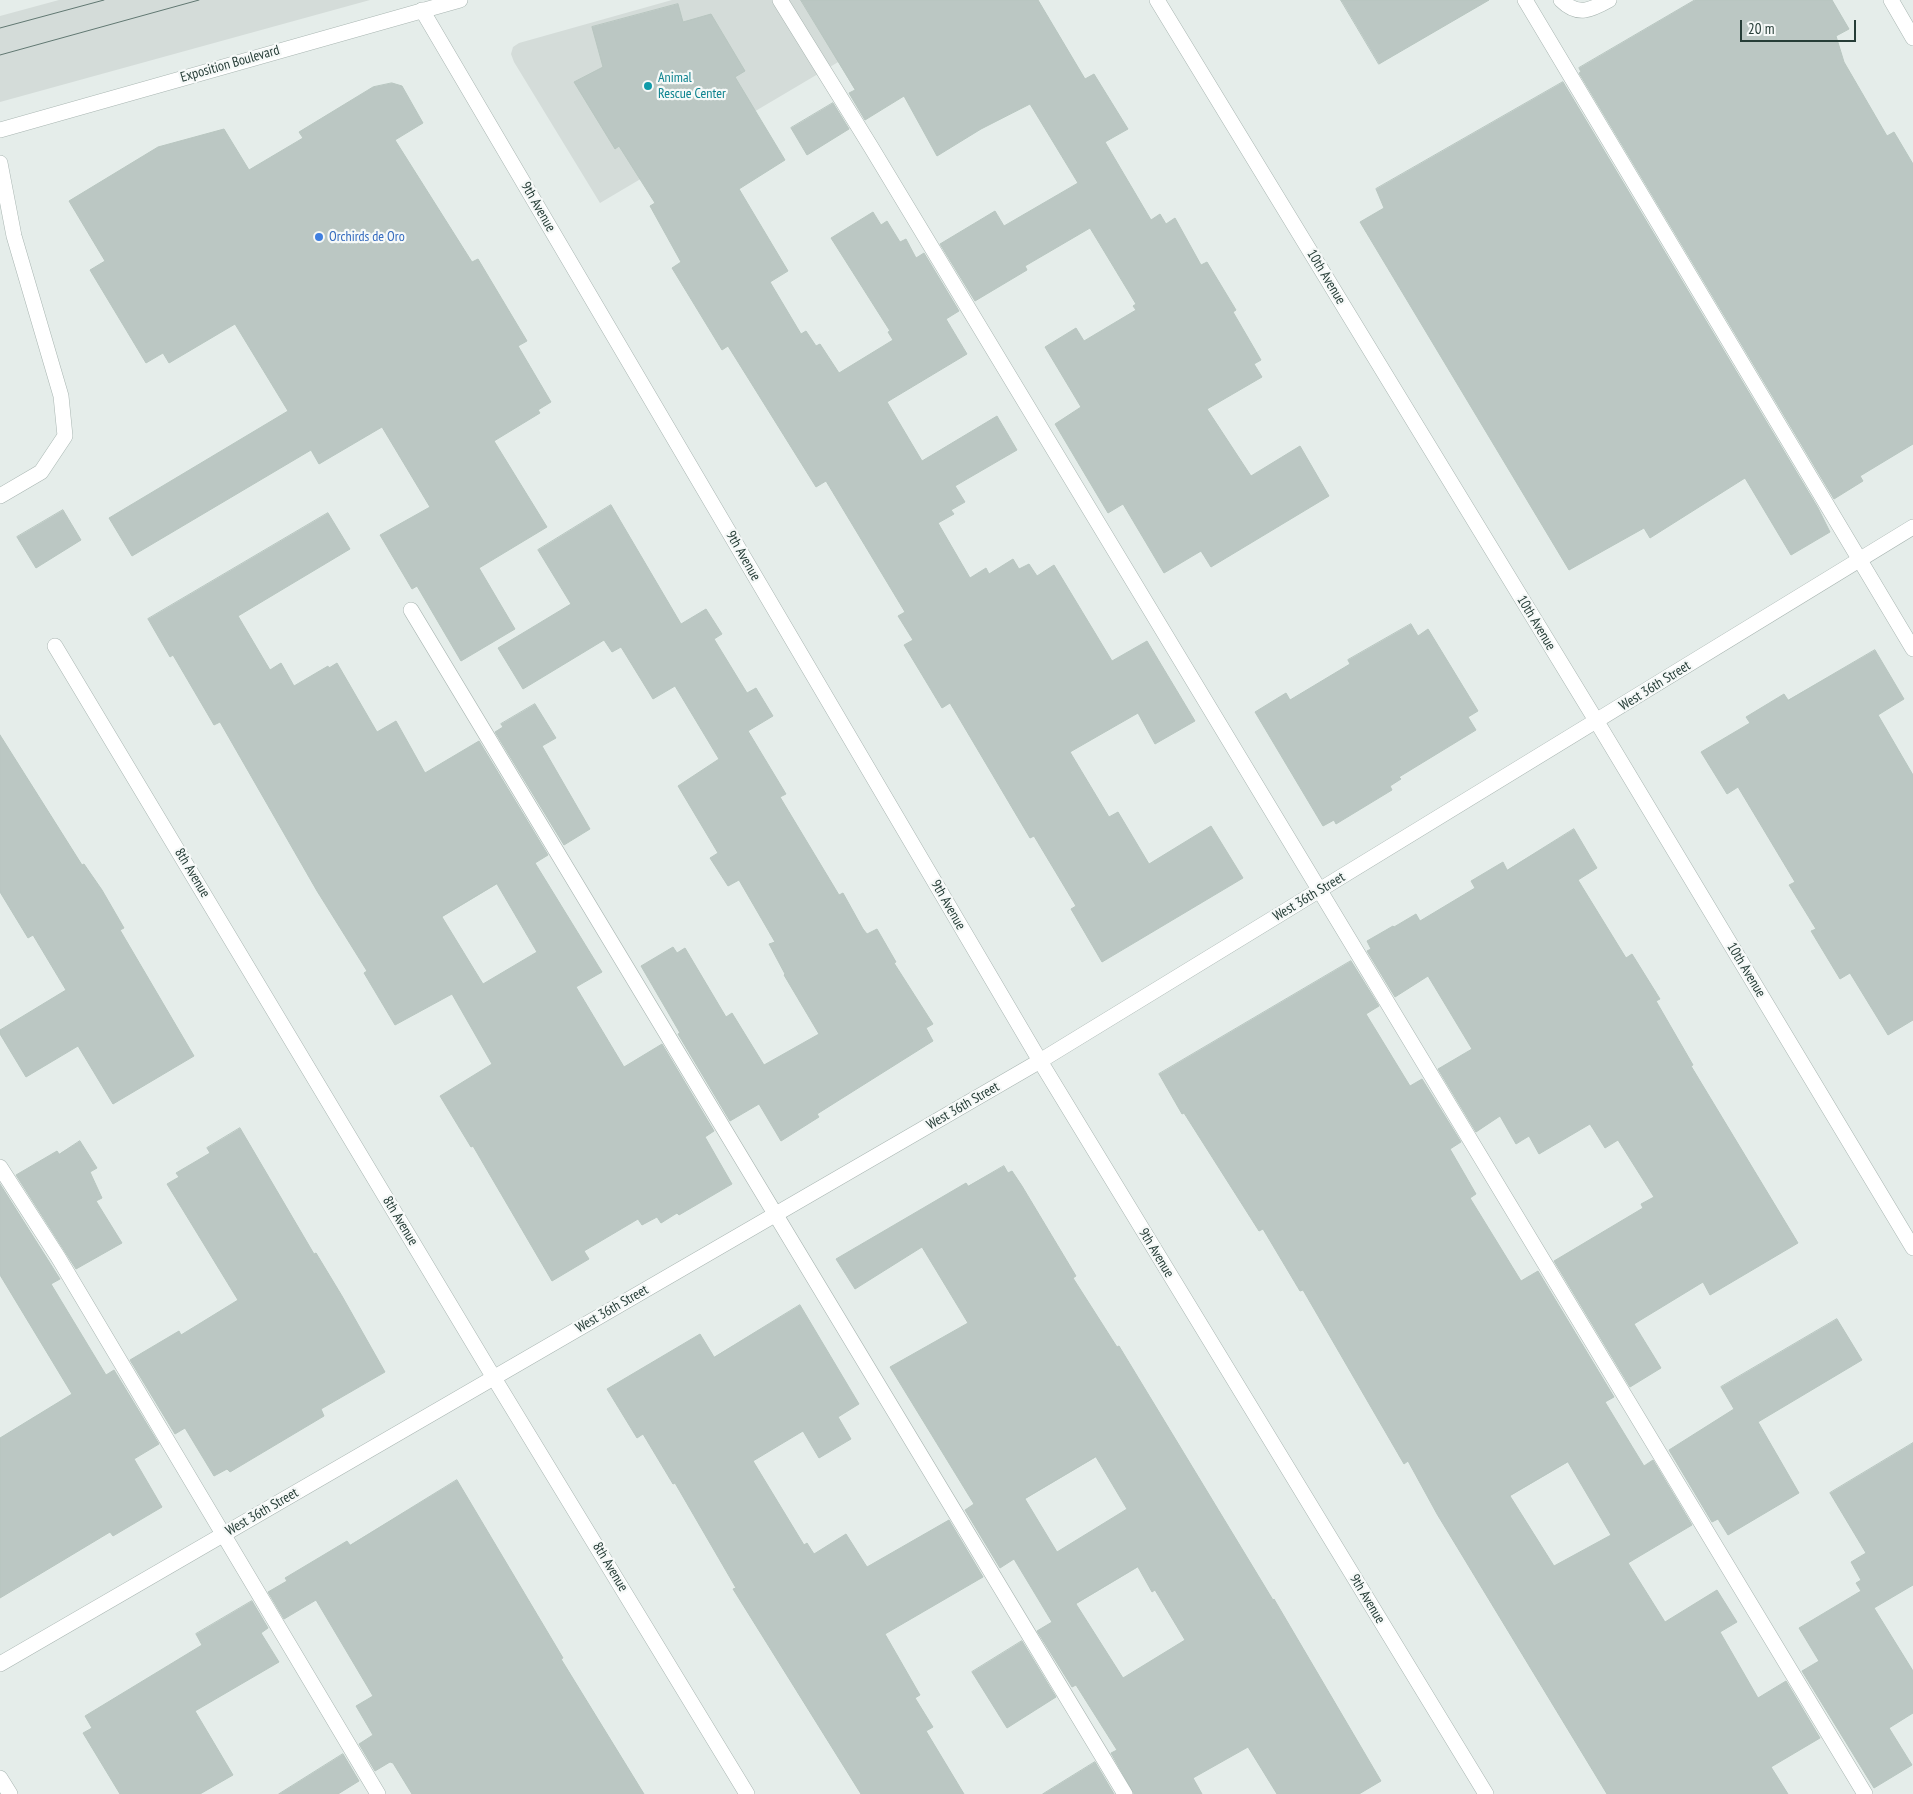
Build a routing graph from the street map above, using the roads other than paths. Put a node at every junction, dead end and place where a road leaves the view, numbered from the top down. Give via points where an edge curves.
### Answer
1 (460, 0) edge
2 (780, 0) edge
3 (1157, 0) edge
4 (1525, 0) edge
5 (1561, 0) edge
6 (1608, 0) edge
7 (1891, 0) edge
8 (422, 10) junction
9 (1913, 38) edge
10 (0, 130) edge
11 (0, 162) edge
12 (0, 496) edge
13 (1913, 527) edge
14 (1859, 560) junction
15 (411, 610) dead end
16 (55, 646) dead end
17 (1913, 649) edge
18 (1597, 722) junction
19 (1320, 890) junction
20 (1040, 1061) junction
21 (0, 1167) edge
22 (775, 1214) junction
23 (1913, 1248) edge
24 (494, 1378) junction
25 (222, 1535) junction
26 (0, 1664) edge
27 (0, 1778) edge
28 (10, 1794) edge
29 (378, 1794) edge
30 (747, 1794) edge
31 (1125, 1794) edge
32 (1486, 1794) edge
33 (1865, 1794) edge

1 - 8 street, Exposition Boulevard
2 - 19 street
3 - 18 street, 10th Avenue
4 - 14 street
5 - 6 street via 1573,9 1590,11
7 - 9 street
8 - 10 street, Exposition Boulevard
8 - 20 street, 9th Avenue
11 - 12 street via 14,236 61,396 65,436 41,472
13 - 14 street, West 36th Street
14 - 17 street
14 - 18 street, West 36th Street
15 - 22 street
16 - 24 street, 8th Avenue
18 - 19 street, West 36th Street
18 - 23 street, 10th Avenue
19 - 20 street, West 36th Street
19 - 33 street
20 - 22 street, West 36th Street
20 - 32 street, 9th Avenue
21 - 25 street via 58,1256
22 - 24 street, West 36th Street
22 - 31 street
24 - 25 street, West 36th Street
24 - 30 street, 8th Avenue
25 - 26 street, West 36th Street
25 - 29 street
27 - 28 street

